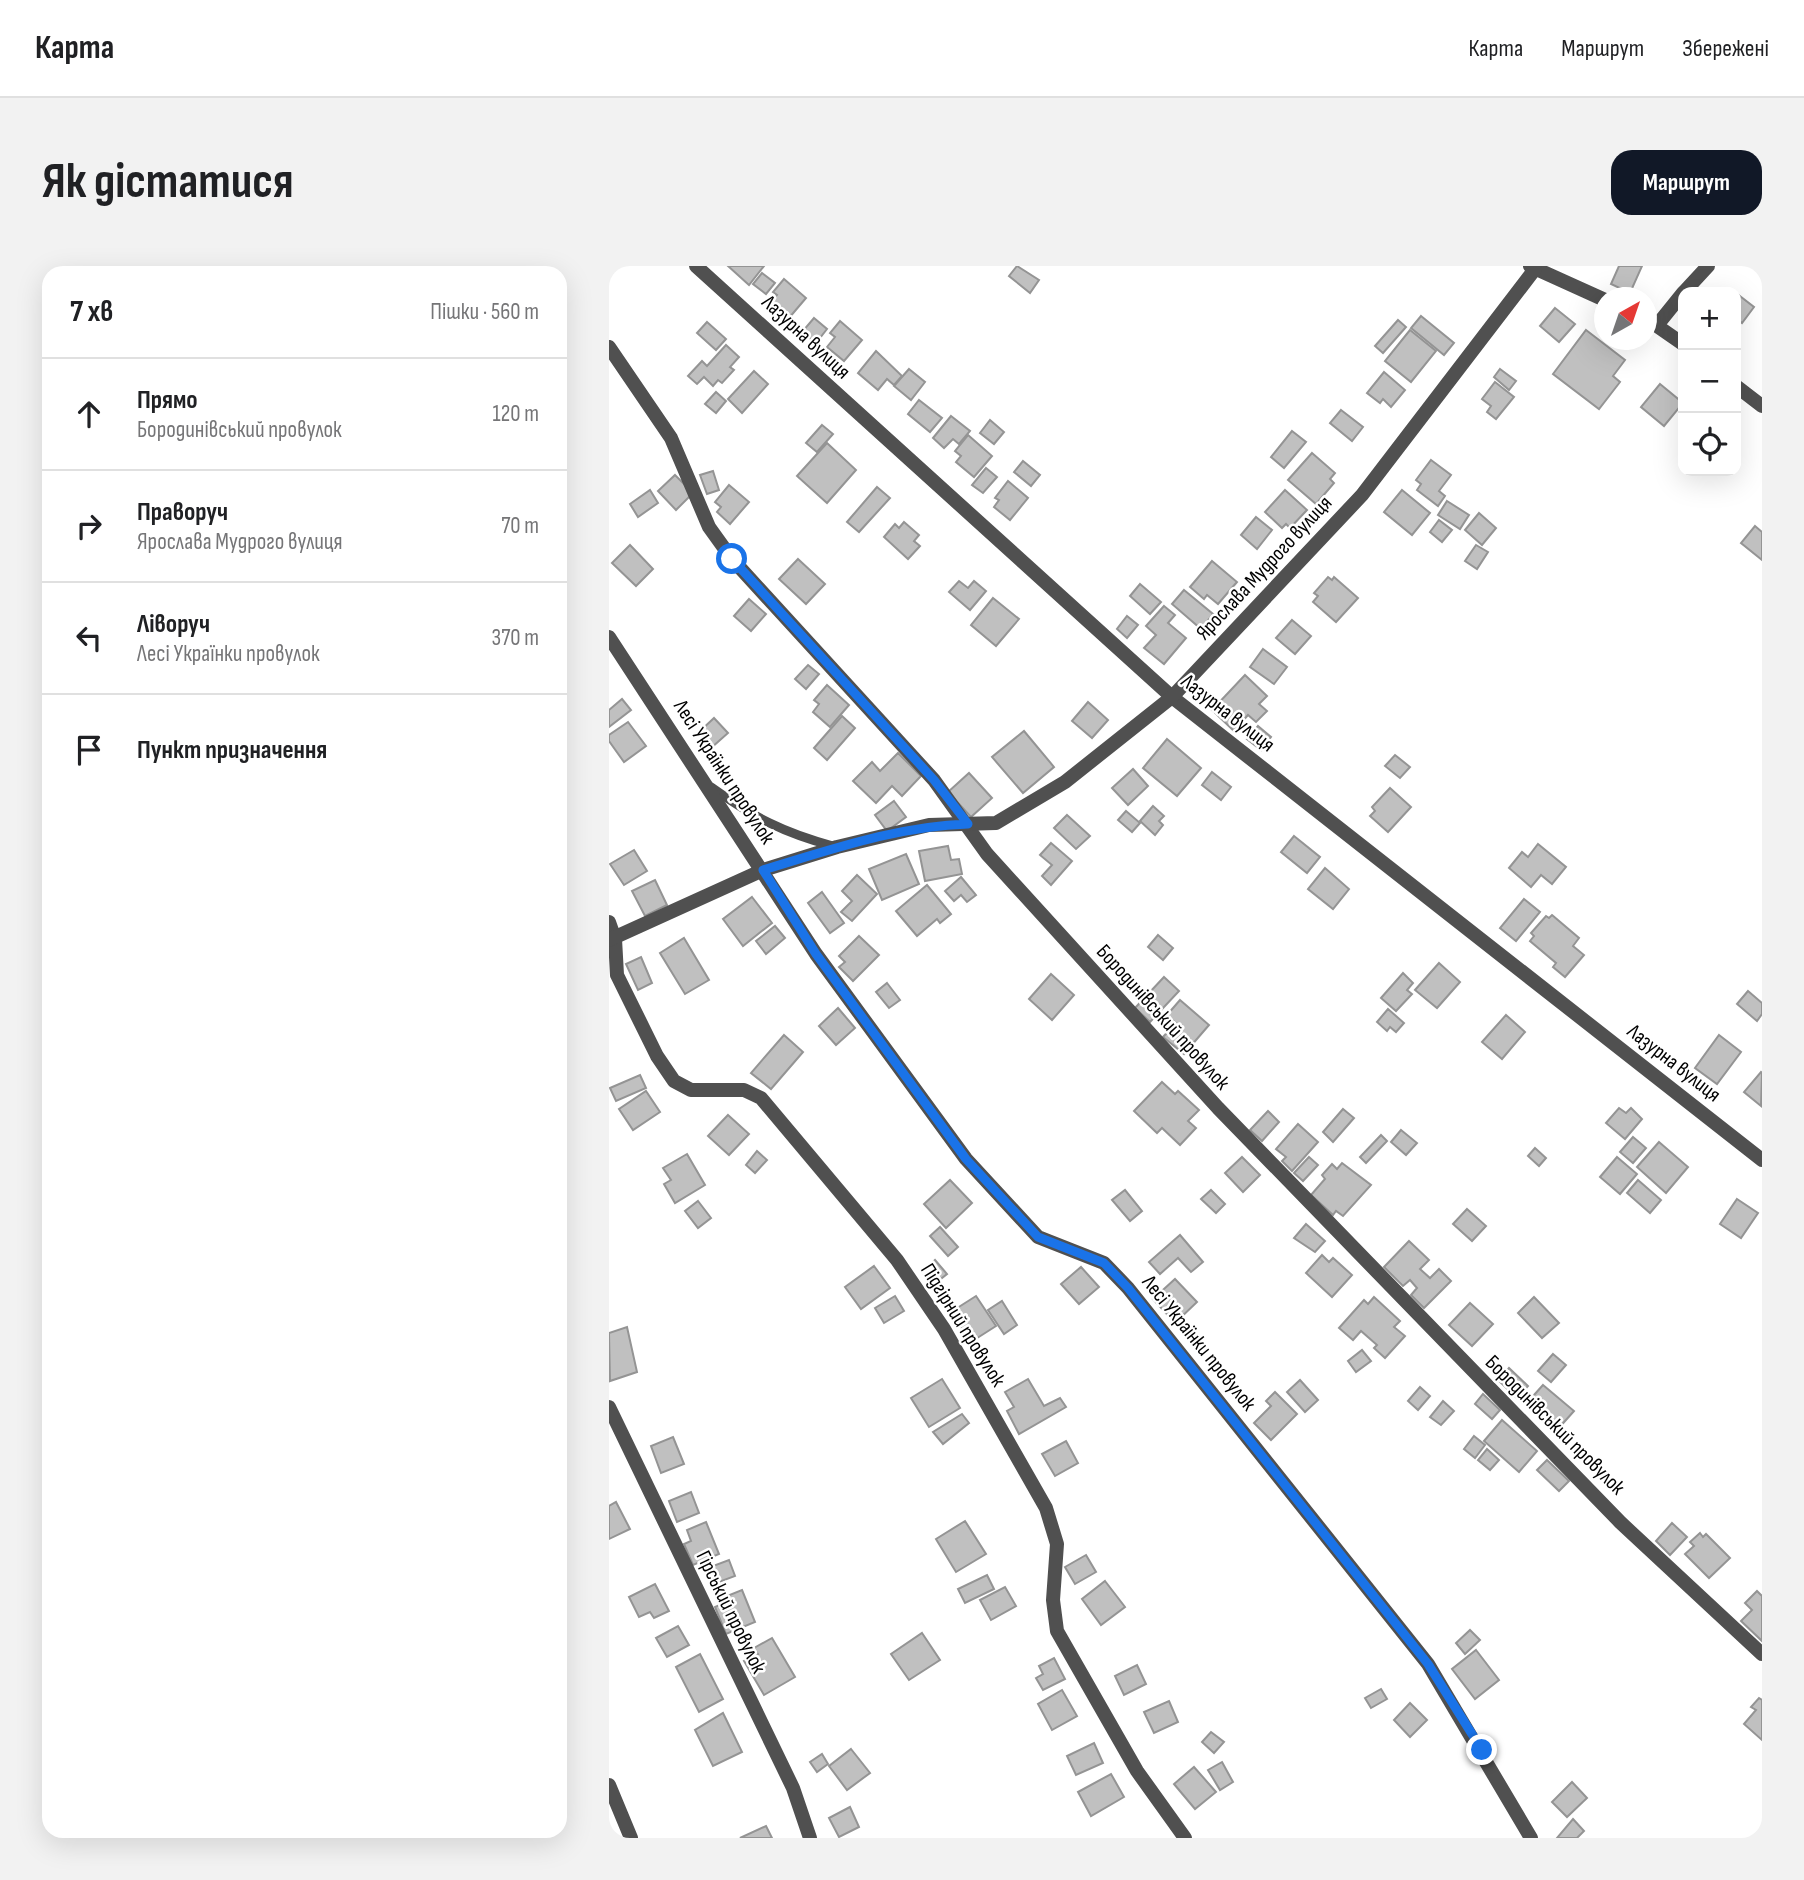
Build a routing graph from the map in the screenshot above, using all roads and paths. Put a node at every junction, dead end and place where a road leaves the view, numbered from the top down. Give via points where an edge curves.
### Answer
1 (696, 266) edge
2 (1708, 266) edge
3 (1533, 268) edge
4 (1689, 287) edge
5 (1594, 295) edge
6 (1678, 298) edge
7 (1657, 317) edge
8 (1657, 326) edge
9 (1678, 340) edge
10 (609, 347) edge
11 (1741, 390) edge
12 (1762, 406) edge
13 (609, 637) edge
14 (1172, 697) junction
15 (707, 784) junction
16 (968, 824) junction
17 (837, 848) junction
18 (763, 870) junction
19 (609, 922) edge
20 (612, 939) edge
21 (1762, 1160) edge
22 (609, 1407) edge
23 (1762, 1654) edge
24 (609, 1784) edge
25 (632, 1838) edge
26 (810, 1838) edge
27 (1185, 1838) edge
28 (1531, 1838) edge

1 - 14 street, Лазурна вулиця
2 - 4 street
3 - 5 street
3 - 14 street, Ярослава Мудрого вулиця via 1362,495
6 - 7 street
8 - 9 street
10 - 16 street, Бородинівський провулок via 671,438 709,527 732,559 934,780
11 - 12 street
13 - 15 street, Лесі Українки провулок
14 - 16 street, Ярослава Мудрого вулиця via 1065,782 996,822
14 - 21 street, Лазурна вулиця
15 - 17 lane via 754,817 792,836
15 - 18 street, Лесі Українки провулок
16 - 17 street, Ярослава Мудрого вулиця via 929,825
16 - 23 street, Бородинівський провулок via 987,854 1217,1108 1621,1522
17 - 18 street, Ярослава Мудрого вулиця
18 - 20 street, Ярослава Мудрого вулиця
18 - 28 street, Лесі Українки провулок via 816,954 966,1159 1038,1237 1104,1263 1128,1288 1428,1664
19 - 20 street, Підгірний провулок
20 - 27 street, Підгірний провулок via 617,975 674,1081 691,1090 744,1090 761,1098 897,1260 944,1329 1046,1508 1057,1544 1053,1600 1057,1631 1137,1771
22 - 26 street, Гірський провулок via 793,1788
24 - 25 street

